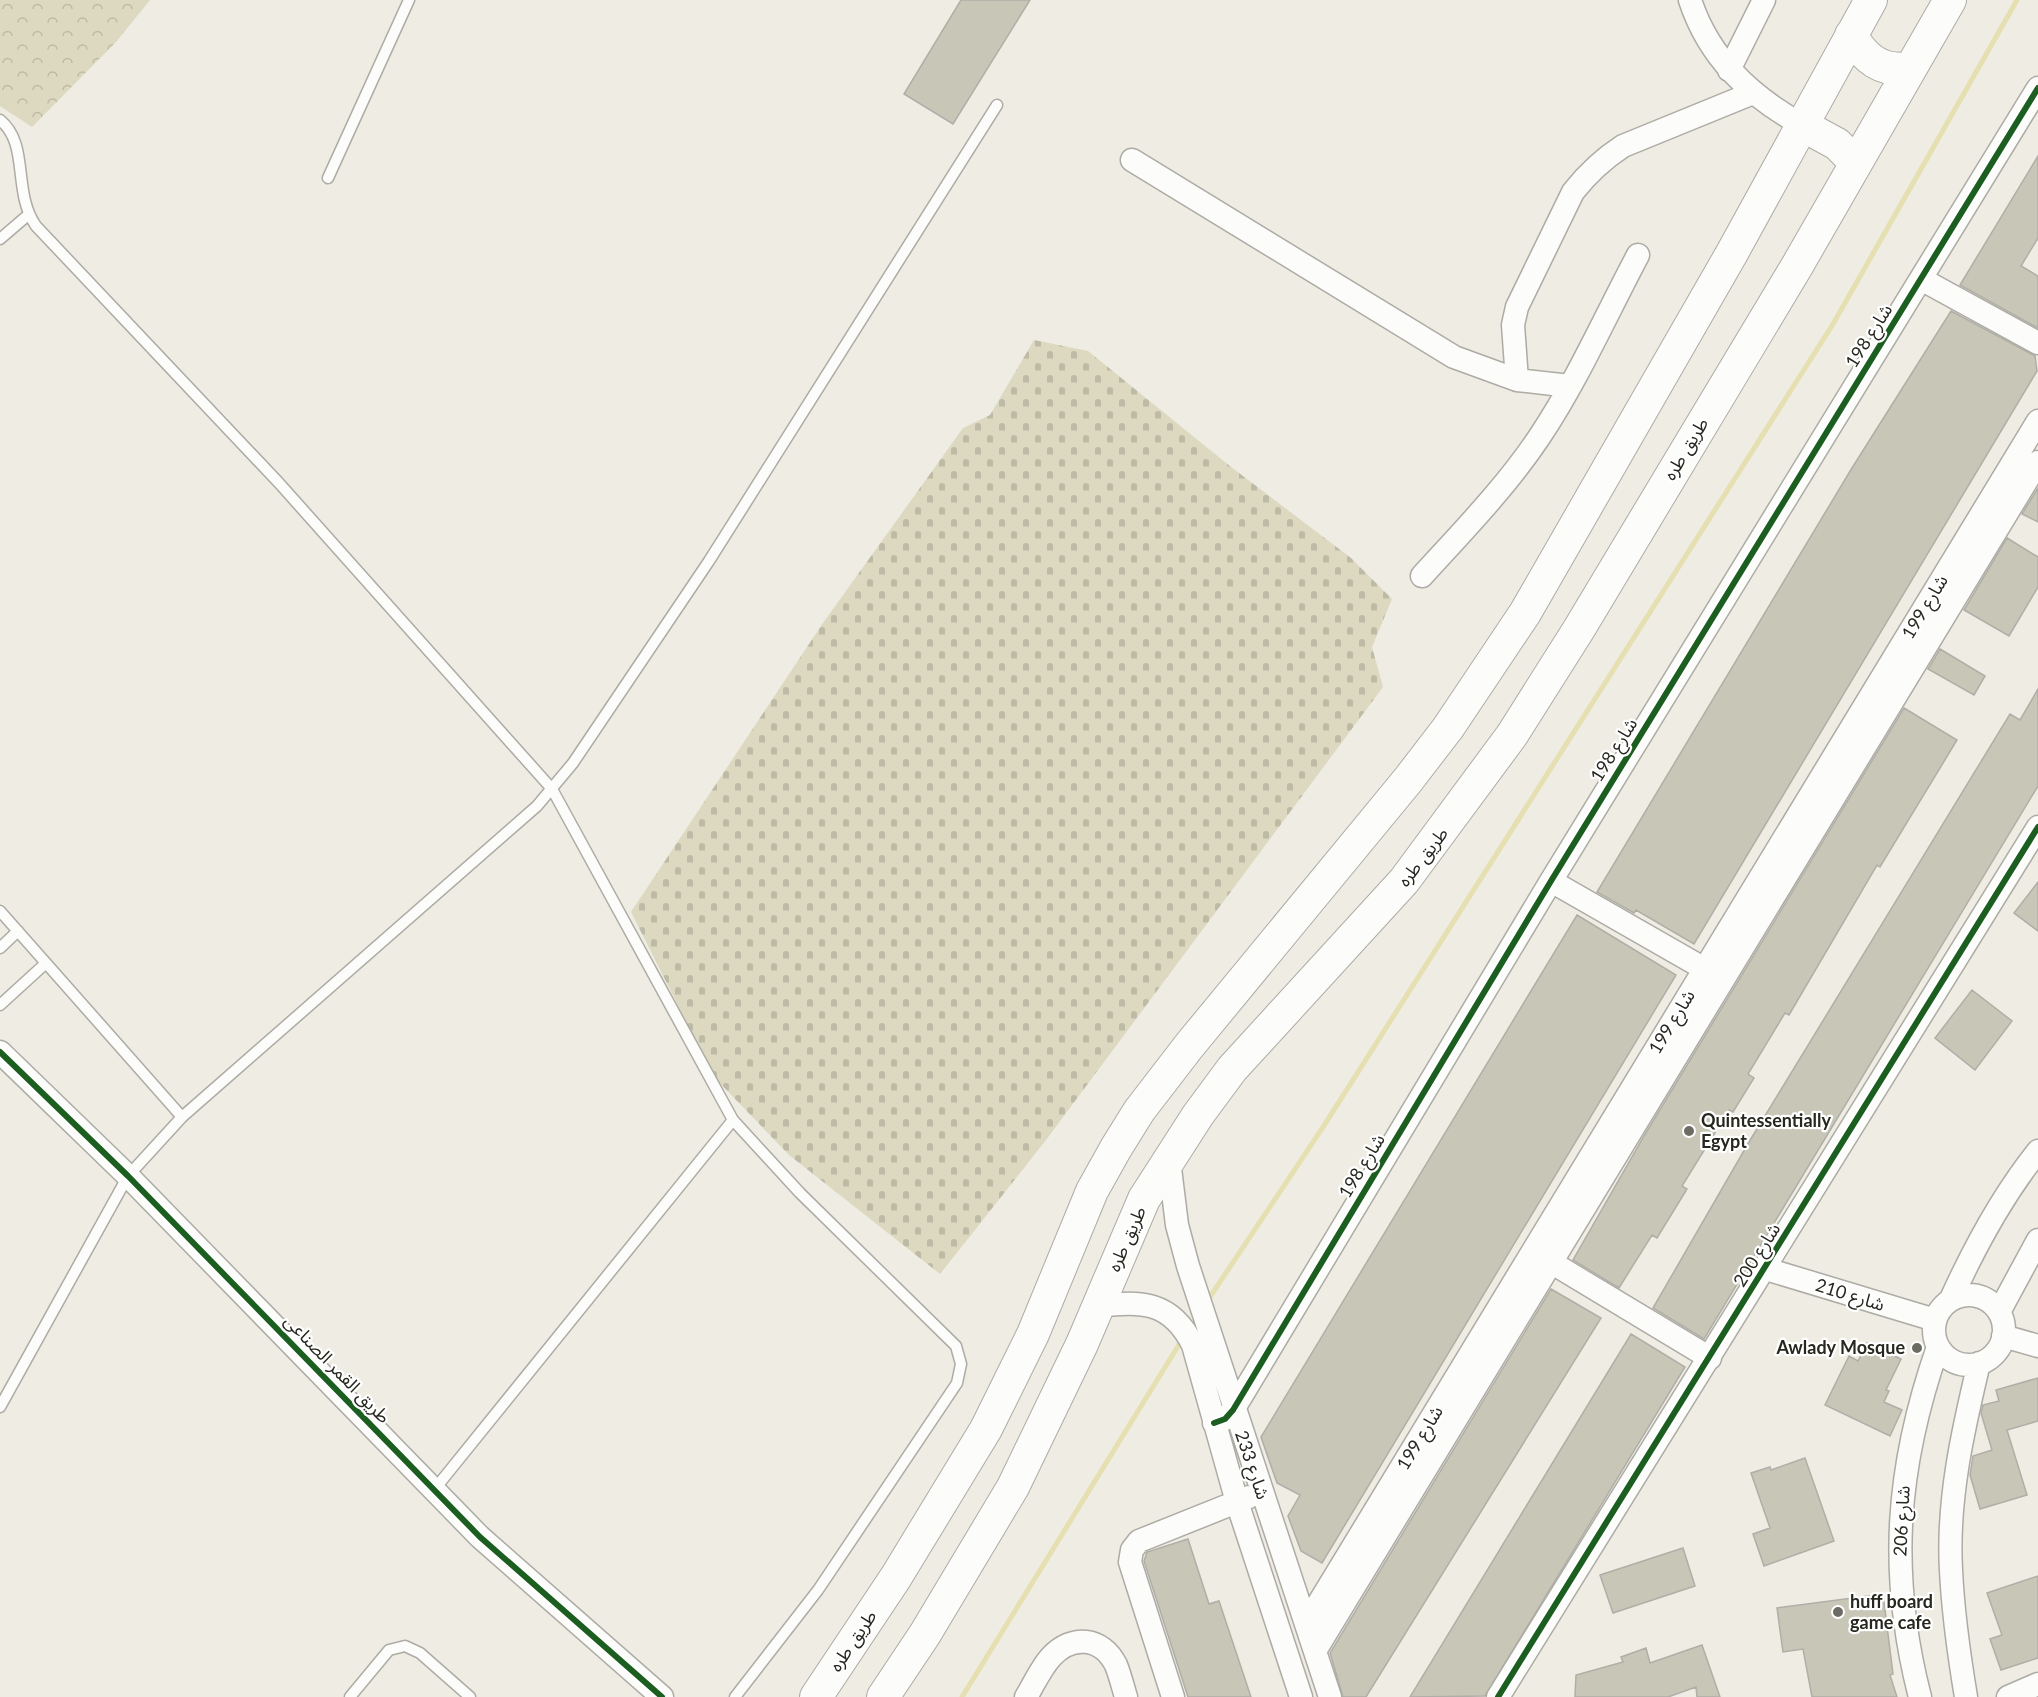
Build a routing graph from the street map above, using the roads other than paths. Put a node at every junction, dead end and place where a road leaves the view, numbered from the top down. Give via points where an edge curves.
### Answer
1 (409, 0) edge
2 (1689, 0) edge
3 (1764, 0) edge
4 (1872, 0) edge
5 (1950, 0) edge
6 (1851, 35) junction
7 (1910, 68) junction
8 (1729, 70) junction
9 (2038, 88) edge
10 (1753, 93) junction
11 (997, 105) dead end
12 (0, 120) edge
13 (1802, 125) junction
14 (1132, 160) dead end
15 (1856, 163) junction
16 (328, 178) dead end
17 (28, 215) junction
18 (0, 239) edge
19 (1638, 255) dead end
20 (1921, 279) junction
21 (2038, 343) edge
22 (1517, 380) junction
23 (1570, 386) junction
24 (2038, 421) edge
25 (2038, 462) edge
26 (1422, 576) dead end
27 (552, 789) junction
28 (2038, 826) edge
29 (1551, 881) junction
30 (0, 911) edge
31 (18, 931) junction
32 (0, 948) edge
33 (46, 963) junction
34 (1714, 974) junction
35 (0, 1005) edge
36 (0, 1052) edge
37 (182, 1117) junction
38 (733, 1120) junction
39 (2038, 1151) edge
40 (1169, 1160) junction
41 (128, 1176) junction
42 (2038, 1240) edge
43 (1543, 1258) junction
44 (1766, 1269) junction
45 (1951, 1299) junction
46 (1098, 1306) junction
47 (1999, 1312) junction
48 (1935, 1320) junction
49 (2003, 1336) junction
50 (2038, 1346) edge
51 (1938, 1347) junction
52 (1710, 1358) junction
53 (1979, 1363) junction
54 (0, 1407) edge
55 (1233, 1410) junction
56 (1214, 1424) junction
57 (434, 1490) junction
58 (1262, 1492) junction
59 (1237, 1502) junction
60 (1306, 1624) junction
61 (1315, 1651) junction
62 (2038, 1684) edge
63 (354, 1695) edge
64 (470, 1697) edge
65 (662, 1697) edge
66 (735, 1697) edge
67 (816, 1697) edge
68 (883, 1697) edge
69 (1026, 1697) edge
70 (1126, 1697) edge
71 (1173, 1697) edge
72 (1301, 1697) edge
73 (1330, 1697) edge
74 (1498, 1697) edge
75 (1920, 1697) edge
76 (1966, 1697) edge
77 (2008, 1697) edge

1 - 16 lane
2 - 8 street via 1703,31
3 - 8 street
4 - 6 main road, طريق طره
5 - 7 main road, طريق طره
6 - 7 main road via 1876,64 1899,70
6 - 13 main road, طريق طره
7 - 15 main road, طريق طره
8 - 10 street
9 - 20 street, شارع 198
10 - 13 street
10 - 22 street via 1623,146 1584,178 1573,192 1517,307 1513,325
11 - 27 lane via 709,561 573,764
12 - 17 lane via 16,141 23,203
13 - 15 main road via 1837,144
13 - 67 main road, طريق طره via 1525,614 1408,780 1139,1111 1092,1191 1033,1334 986,1429 902,1568
14 - 22 street via 1454,357
15 - 40 main road, طريق طره via 1579,629 1478,785 1404,881 1232,1069
17 - 18 lane
17 - 27 lane via 279,483
19 - 23 street
20 - 21 street
20 - 29 street, شارع 198
22 - 23 street
23 - 26 street via 1523,459
24 - 34 street, شارع 199
25 - 34 street, شارع 199
27 - 37 lane
27 - 38 lane
28 - 44 street, شارع 200
29 - 34 street
29 - 55 street, شارع 198
30 - 31 lane
31 - 32 lane
31 - 33 lane
33 - 35 lane
33 - 37 lane
34 - 43 street, شارع 199
36 - 41 street, طريق القمر الصناعى
37 - 41 lane
38 - 57 lane
38 - 66 lane via 800,1194 950,1338 961,1364 957,1383 819,1590
39 - 45 street via 1998,1207
40 - 46 main road, طريق طره via 1144,1199
40 - 55 street, شارع 233 via 1182,1246
41 - 54 lane
41 - 57 street, طريق القمر الصناعى
42 - 47 street
43 - 52 street
43 - 60 street, شارع 199
43 - 61 street, شارع 199
44 - 48 street, شارع 210
44 - 52 street, شارع 200
45 - 47 street via 1978,1296
45 - 48 street
46 - 56 street, شارع 233 via 1153,1306 1177,1321 1193,1345
46 - 68 main road, طريق طره via 1012,1487
47 - 49 street
48 - 51 street
49 - 50 street
49 - 53 street via 1991,1357
51 - 53 street via 1956,1362
51 - 75 street, شارع 206 via 1920,1399 1901,1506 1903,1614
52 - 74 street, شارع 200
53 - 76 street via 1953,1500 1951,1568
55 - 56 street, شارع 198
55 - 58 street, شارع 233
56 - 59 street, شارع 233
57 - 65 street, طريق القمر الصناعى via 480,1537
58 - 59 street
58 - 60 street, شارع 233
59 - 71 street via 1139,1541 1132,1550 1130,1562
59 - 72 street, شارع 233
60 - 61 street, شارع 233
61 - 73 street, شارع 233
62 - 77 street
63 - 64 lane via 389,1650 405,1646 420,1653
69 - 70 street via 1050,1658 1065,1644 1086,1640 1104,1649 1116,1665

